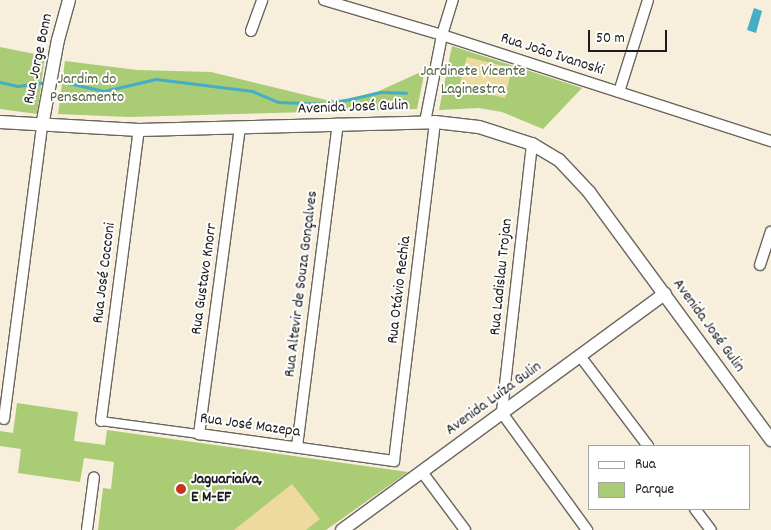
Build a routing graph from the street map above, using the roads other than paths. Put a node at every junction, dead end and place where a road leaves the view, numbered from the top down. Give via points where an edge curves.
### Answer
1 (70, 0) edge
2 (262, 0) edge
3 (324, 0) edge
4 (453, 0) edge
5 (648, 0) edge
6 (251, 31) dead end
7 (442, 35) junction
8 (619, 92) junction
9 (0, 122) edge
10 (430, 122) junction
11 (338, 124) junction
12 (42, 126) junction
13 (240, 127) junction
14 (139, 130) junction
15 (771, 141) edge
16 (532, 144) junction
17 (771, 232) edge
18 (760, 265) dead end
19 (665, 294) junction
20 (580, 356) junction
21 (502, 414) junction
22 (4, 419) dead end
23 (101, 421) joint
24 (199, 434) junction
25 (771, 440) edge
26 (647, 445) edge
27 (297, 447) junction
28 (394, 461) joint
29 (422, 472) junction
30 (94, 477) dead end
31 (696, 510) edge
32 (87, 530) edge
33 (343, 530) edge
34 (465, 530) edge
35 (587, 530) edge
36 (711, 530) edge

1 - 12 street, Rua Jorge Bonn via 58,40
2 - 6 street
3 - 7 street, Rua João Ivanoski
4 - 7 street, Rua Otávio Rechia
5 - 8 street
7 - 8 street, Rua João Ivanoski
7 - 10 street, Rua Otávio Rechia
8 - 15 street, Rua João Ivanoski
9 - 12 street, Avenida José Gulin
10 - 11 street, Avenida José Gulin
10 - 16 street, Avenida José Gulin via 479,127
10 - 28 street, Rua Otávio Rechia
11 - 13 street, Avenida José Gulin
11 - 27 street, Rua Altevir de Souza Gonçalves
12 - 14 street, Avenida José Gulin
12 - 22 street
13 - 14 street, Avenida José Gulin
13 - 24 street, Rua Gustavo Knorr
14 - 23 street, Rua José Cocconi
16 - 19 street, Avenida José Gulin via 559,160 579,180
16 - 21 street, Rua Ladislau Trojan
17 - 18 street
19 - 20 street, Avenida Luíza Gulin
19 - 25 street, Avenida José Gulin
20 - 21 street, Avenida Luíza Gulin
20 - 26 street
21 - 29 street, Avenida Luíza Gulin
21 - 35 street
23 - 24 street, Rua José Mazepa
24 - 27 street, Rua José Mazepa
27 - 28 street, Rua José Mazepa
29 - 33 street, Avenida Luíza Gulin
29 - 34 street
30 - 32 street
31 - 36 street

